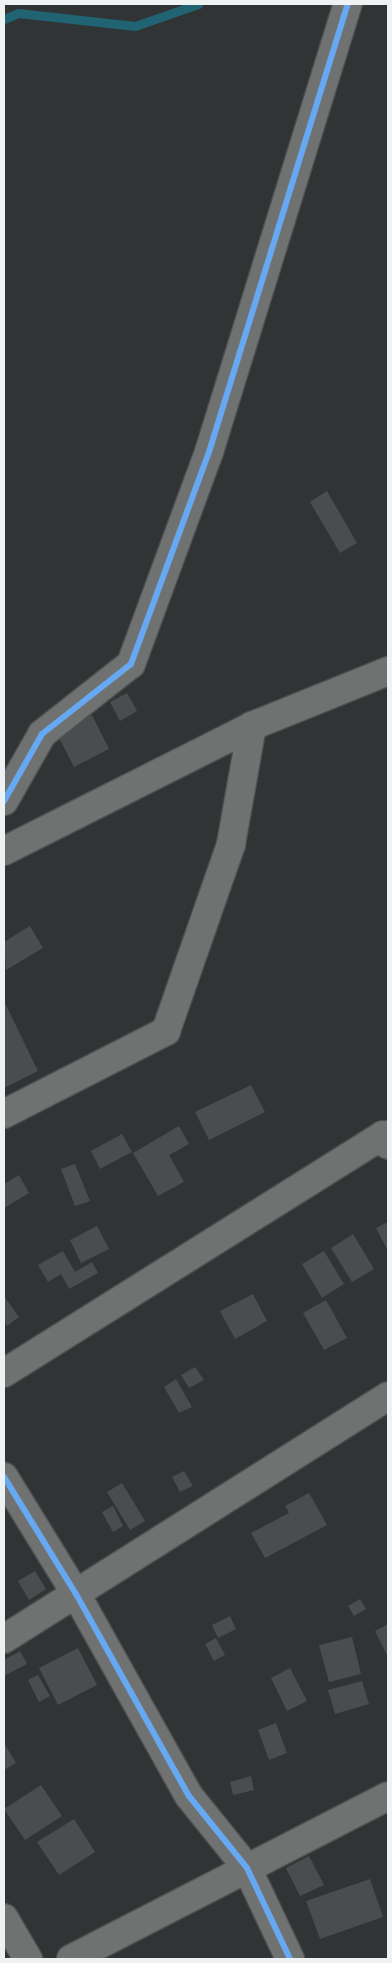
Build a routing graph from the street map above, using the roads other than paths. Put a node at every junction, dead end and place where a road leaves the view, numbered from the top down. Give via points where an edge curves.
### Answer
1 (348, 4) edge
2 (388, 671) edge
3 (252, 726) junction
4 (4, 801) edge
5 (4, 851) edge
6 (4, 1114) edge
7 (388, 1145) edge
8 (4, 1373) edge
9 (388, 1396) edge
10 (4, 1477) edge
11 (76, 1594) junction
12 (4, 1639) edge
13 (388, 1796) edge
14 (247, 1868) junction
15 (4, 1918) edge
16 (28, 1959) edge
17 (71, 1959) edge
18 (290, 1959) edge

1 - 4 street via 209,452 131,664 42,734
2 - 3 street
3 - 5 street
3 - 6 street via 231,844 166,1031
7 - 8 street via 383,1135
9 - 11 street
10 - 11 street
11 - 12 street
11 - 14 street via 189,1796
13 - 14 street
14 - 17 street
14 - 18 street
15 - 16 street

